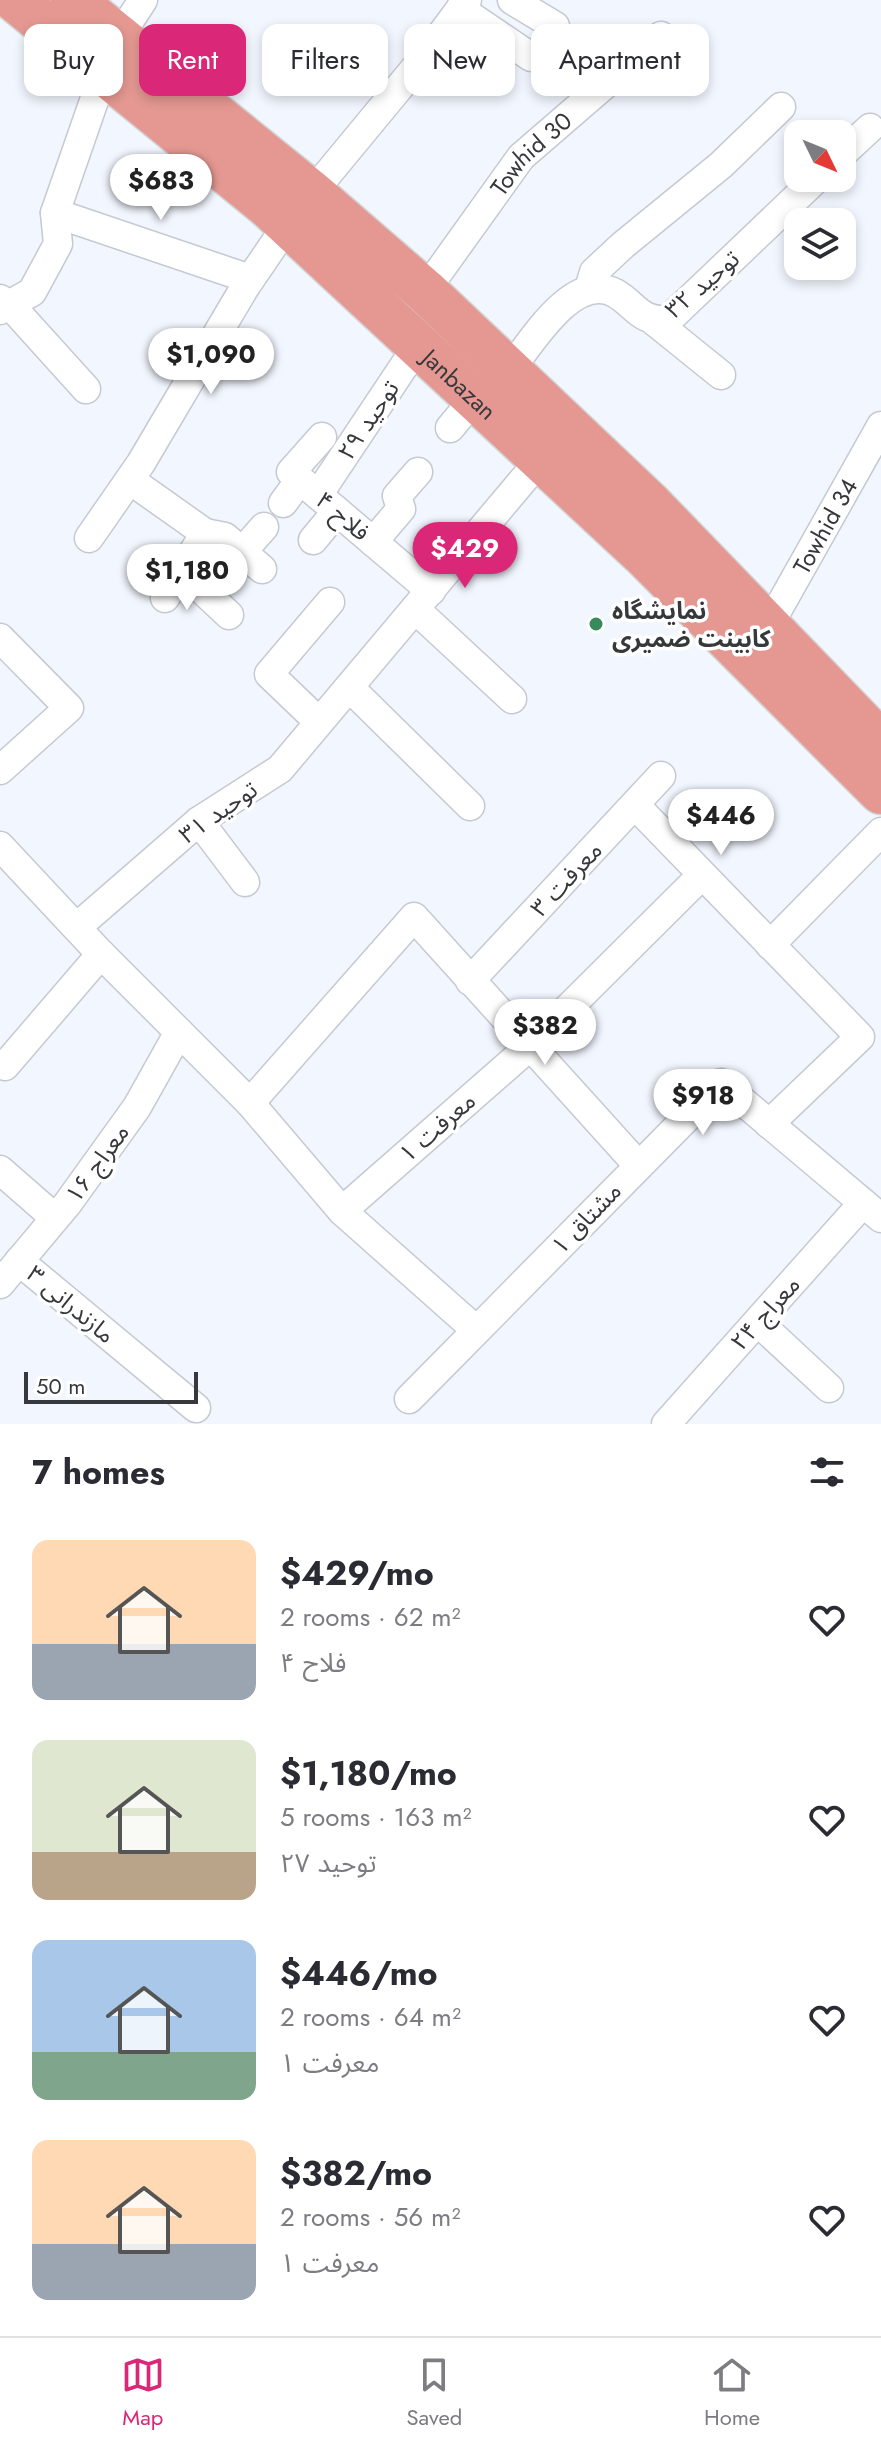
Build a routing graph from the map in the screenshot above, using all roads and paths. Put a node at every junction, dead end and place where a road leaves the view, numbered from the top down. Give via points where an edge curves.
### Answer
1 (15, 0) edge
2 (73, 0) edge
3 (143, 0) edge
4 (512, 0) edge
5 (463, 5) edge
6 (58, 24) edge
7 (90, 24) edge
8 (552, 24) edge
9 (123, 34) edge
10 (531, 57) dead end
11 (123, 64) edge
12 (96, 96) edge
13 (592, 96) edge
14 (781, 107) dead end
15 (870, 128) dead end
16 (856, 141) edge
17 (802, 192) edge
18 (300, 209) junction
19 (55, 213) junction
20 (250, 279) junction
21 (589, 289) junction
22 (425, 291) junction
23 (3, 305) edge
24 (654, 321) junction
25 (418, 345) junction
26 (509, 371) junction
27 (721, 375) dead end
28 (86, 389) dead end
29 (881, 426) edge
30 (322, 437) dead end
31 (540, 460) junction
32 (418, 472) dead end
33 (130, 480) junction
34 (319, 496) junction
35 (283, 503) dead end
36 (264, 527) dead end
37 (205, 533) junction
38 (89, 538) dead end
39 (313, 540) dead end
40 (373, 542) junction
41 (182, 571) junction
42 (165, 598) dead end
43 (423, 600) junction
44 (330, 602) dead end
45 (229, 615) dead end
46 (768, 627) junction
47 (0, 638) edge
48 (349, 687) junction
49 (512, 699) dead end
50 (319, 722) junction
51 (881, 743) edge
52 (0, 770) edge
53 (661, 776) dead end
54 (881, 792) edge
55 (635, 805) junction
56 (470, 806) dead end
57 (199, 821) junction
58 (881, 832) edge
59 (2, 853) edge
60 (702, 875) junction
61 (245, 882) dead end
62 (77, 927) junction
63 (770, 945) junction
64 (101, 954) junction
65 (470, 981) junction
66 (179, 1032) junction
67 (529, 1047) junction
68 (5, 1066) dead end
69 (250, 1103) junction
70 (769, 1124) junction
71 (638, 1165) junction
72 (0, 1170) edge
73 (872, 1210) edge
74 (342, 1211) junction
75 (55, 1218) junction
76 (19, 1261) junction
77 (0, 1284) edge
78 (758, 1322) junction
79 (476, 1330) junction
80 (829, 1388) dead end
81 (409, 1399) dead end
82 (196, 1408) dead end
83 (666, 1424) edge

1 - 6 highway, Janbazan
2 - 7 highway, Janbazan
3 - 9 street
4 - 8 street
5 - 10 street
5 - 18 street
11 - 18 highway, Janbazan
12 - 19 street
13 - 22 street, Towhid 30 via 521,157
14 - 21 street via 594,272
15 - 16 street
17 - 24 street, توحید ۳۲ via 668,320
18 - 20 street
18 - 22 highway, Janbazan
18 - 25 highway, Janbazan
19 - 20 street
19 - 23 street via 58,244 32,292
20 - 33 street
21 - 24 street, توحید ۳۲ via 613,292
21 - 26 street via 566,300
22 - 26 highway, Janbazan
23 - 28 street
24 - 27 street
25 - 31 highway, Janbazan via 462,413
25 - 34 street, توحید ۲۹
26 - 46 highway, Janbazan via 650,504
29 - 46 street, Towhid 34
30 - 34 street, فلاح ۴ via 291,472
31 - 43 street, توحید ۳۱
31 - 54 highway, Janbazan via 643,554
32 - 40 street via 397,496 401,509
33 - 37 street
33 - 38 street
34 - 35 street
34 - 39 street
34 - 40 street, فلاح ۴
36 - 37 street via 252,560 225,537
37 - 41 street
40 - 43 street, فلاح ۴
41 - 42 street
41 - 45 street
43 - 48 street, توحید ۳۱
43 - 49 street, فلاح ۴
44 - 50 street via 269,674
46 - 51 highway, Janbazan
47 - 52 street via 69,708
48 - 50 street, توحید ۳۱
48 - 56 street
50 - 57 street, توحید ۳۱ via 280,769
53 - 55 street, معرفت ۳
55 - 60 street
55 - 65 street, معرفت ۳
57 - 61 street
57 - 62 street, توحید ۳۱
58 - 63 street
59 - 62 street
60 - 63 street
60 - 67 street, معرفت ۱
62 - 64 street
63 - 70 street via 860,1037
64 - 66 street
64 - 68 street
65 - 67 street
65 - 69 street via 414,917
66 - 69 street
66 - 75 street, معراج ۱۶ via 137,1107
67 - 71 street
67 - 74 street, معرفت ۱
69 - 74 street
70 - 71 street, مشتاق ۱ via 721,1083
70 - 73 street
71 - 79 street, مشتاق ۱
72 - 75 street
73 - 78 street, معراج ۲۴
74 - 79 street
75 - 76 street, معراج ۱۶
76 - 77 street, معراج ۱۶
76 - 82 street, مازندرانی ۳
78 - 80 street
78 - 83 street, معراج ۲۴
79 - 81 street, مشتاق ۱

